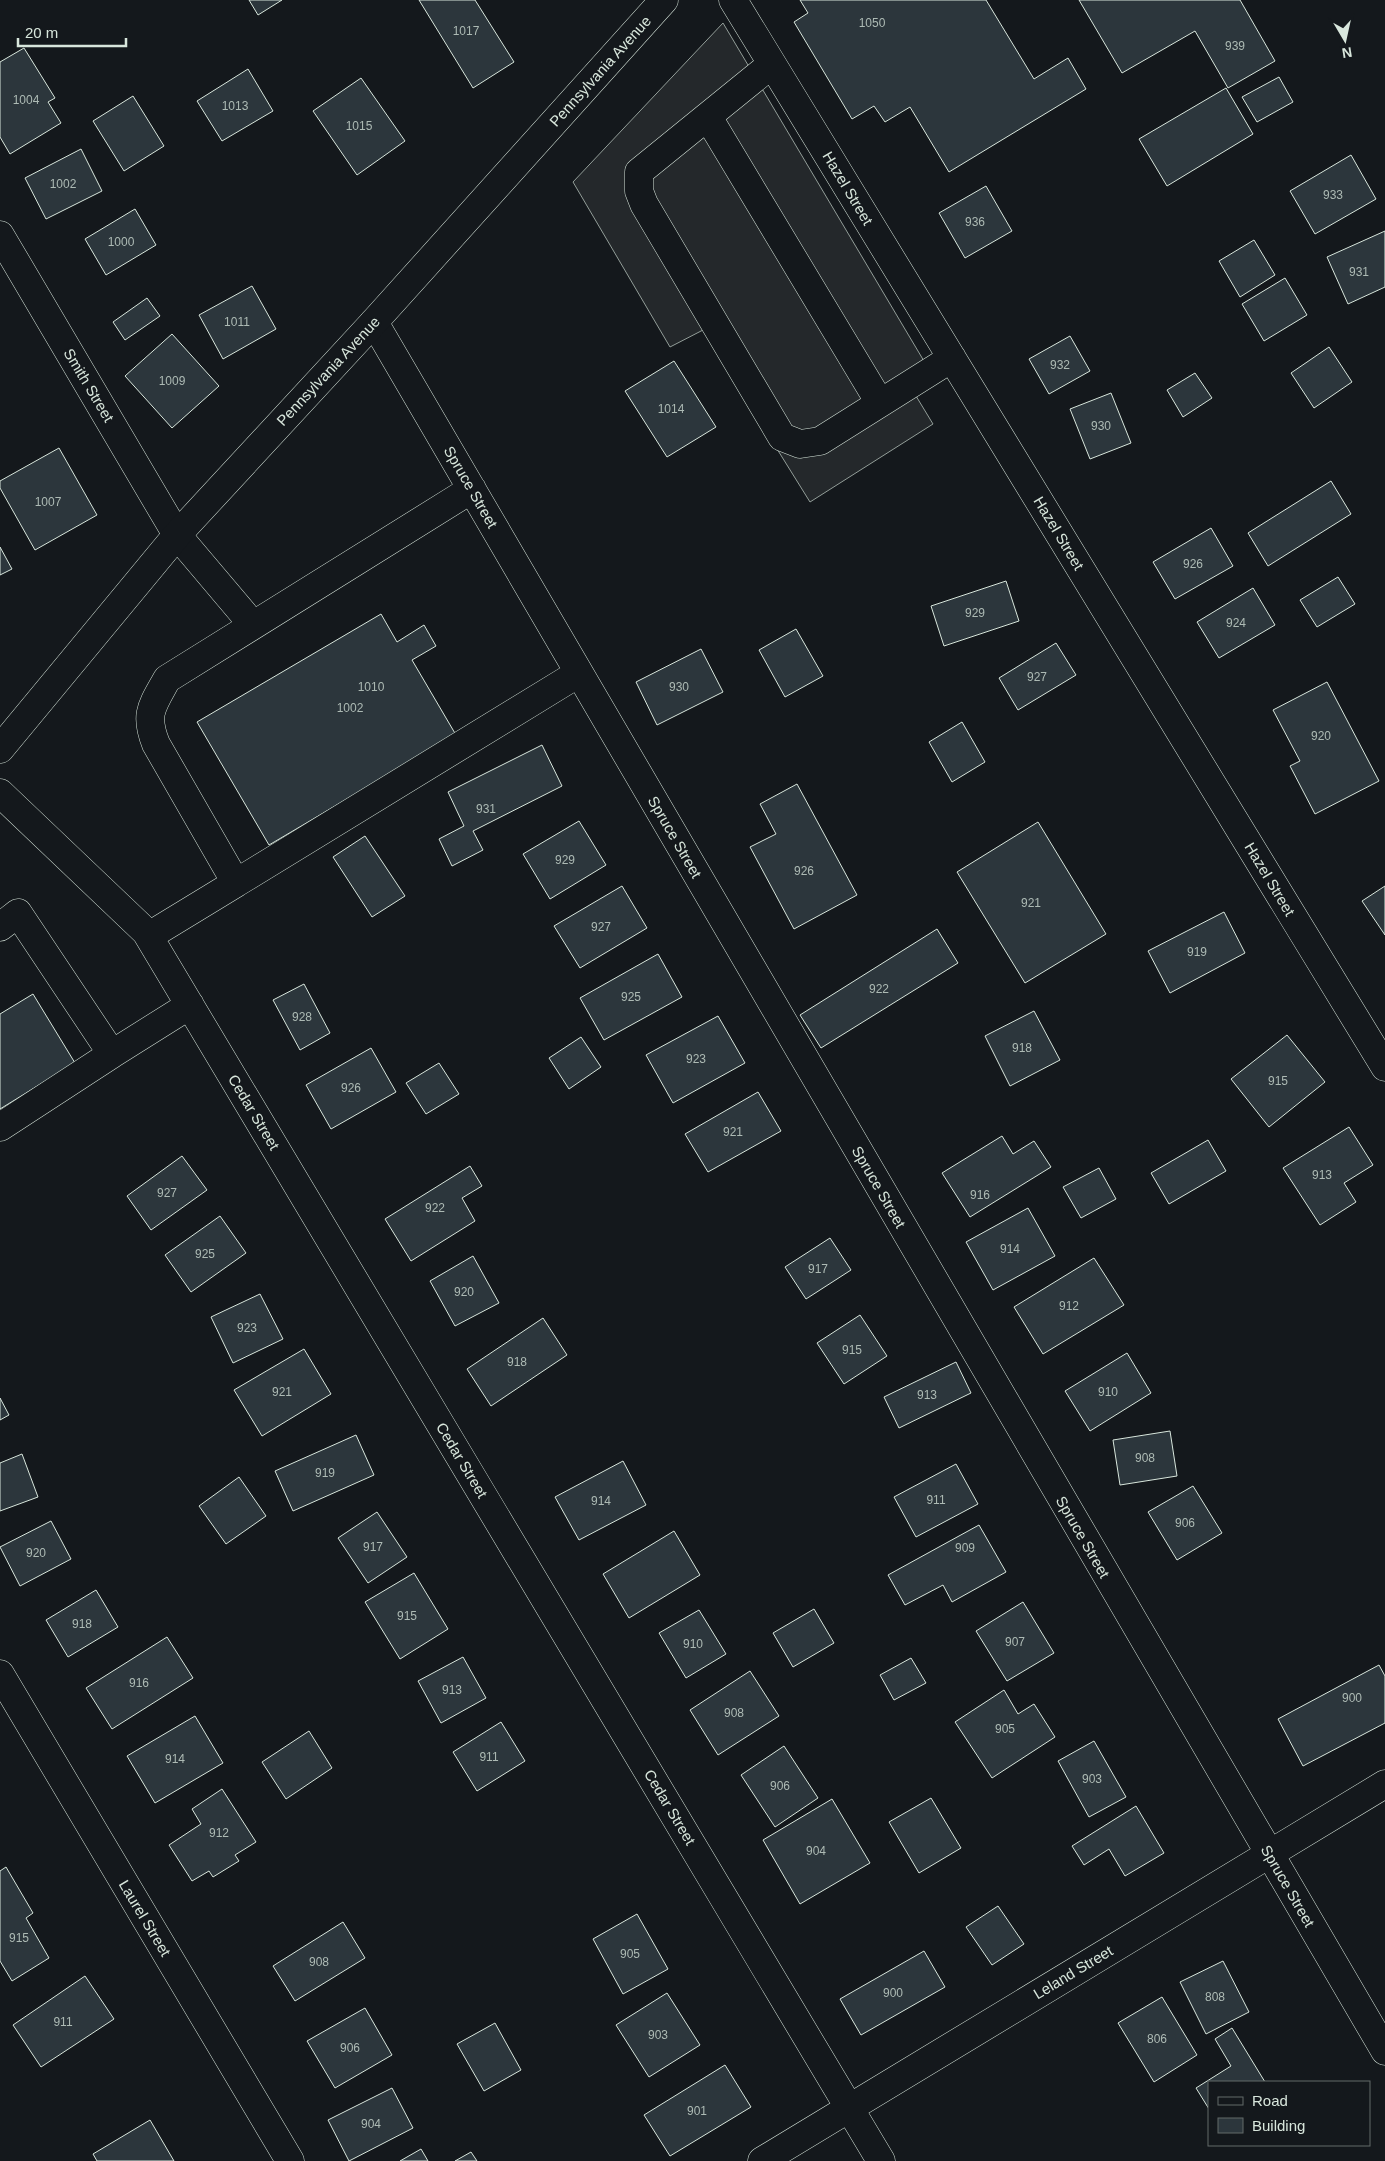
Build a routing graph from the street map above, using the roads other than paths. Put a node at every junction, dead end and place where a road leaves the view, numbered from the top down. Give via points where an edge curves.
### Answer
1 (664, 0) edge
2 (733, 0) edge
3 (772, 64) junction
4 (708, 116) junction
5 (0, 235) edge
6 (374, 322) junction
7 (952, 358) junction
8 (880, 403) junction
9 (472, 488) junction
10 (177, 535) junction
11 (253, 625) junction
12 (579, 673) junction
13 (0, 749) edge
14 (0, 793) edge
15 (236, 883) junction
16 (0, 927) edge
17 (149, 936) junction
18 (190, 1005) junction
19 (112, 1054) junction
20 (1385, 1067) edge
21 (0, 1127) edge
22 (0, 1674) edge
23 (1385, 1784) edge
24 (1268, 1853) junction
25 (1385, 2051) edge
26 (850, 2107) junction
27 (290, 2161) edge
28 (762, 2161) edge
29 (881, 2161) edge

1 - 6 street, Pennsylvania Avenue
2 - 3 street, Hazel Street
3 - 4 street
3 - 7 street, Hazel Street
4 - 8 street
4 - 8 street via 639,172 639,190 644,204 782,437 800,444 820,441
5 - 10 street, Smith Street
6 - 9 street, Spruce Street
6 - 10 street, Pennsylvania Avenue
7 - 8 street
7 - 20 street, Hazel Street
9 - 11 street
9 - 12 street, Spruce Street
10 - 11 street, Smith Street
10 - 13 street, Pennsylvania Avenue
11 - 15 street via 167,679 152,705 149,726 156,744
12 - 15 street
12 - 24 street, Spruce Street
14 - 17 street, Cedar Street
15 - 17 street
16 - 19 street via 18,913
17 - 18 street, Cedar Street
18 - 19 street
18 - 26 street, Cedar Street
19 - 21 street
22 - 27 street, Laurel Street
23 - 24 street, Leland Street
24 - 25 street, Spruce Street
24 - 26 street, Leland Street
26 - 28 street, Leland Street
26 - 29 street, Cedar Street

